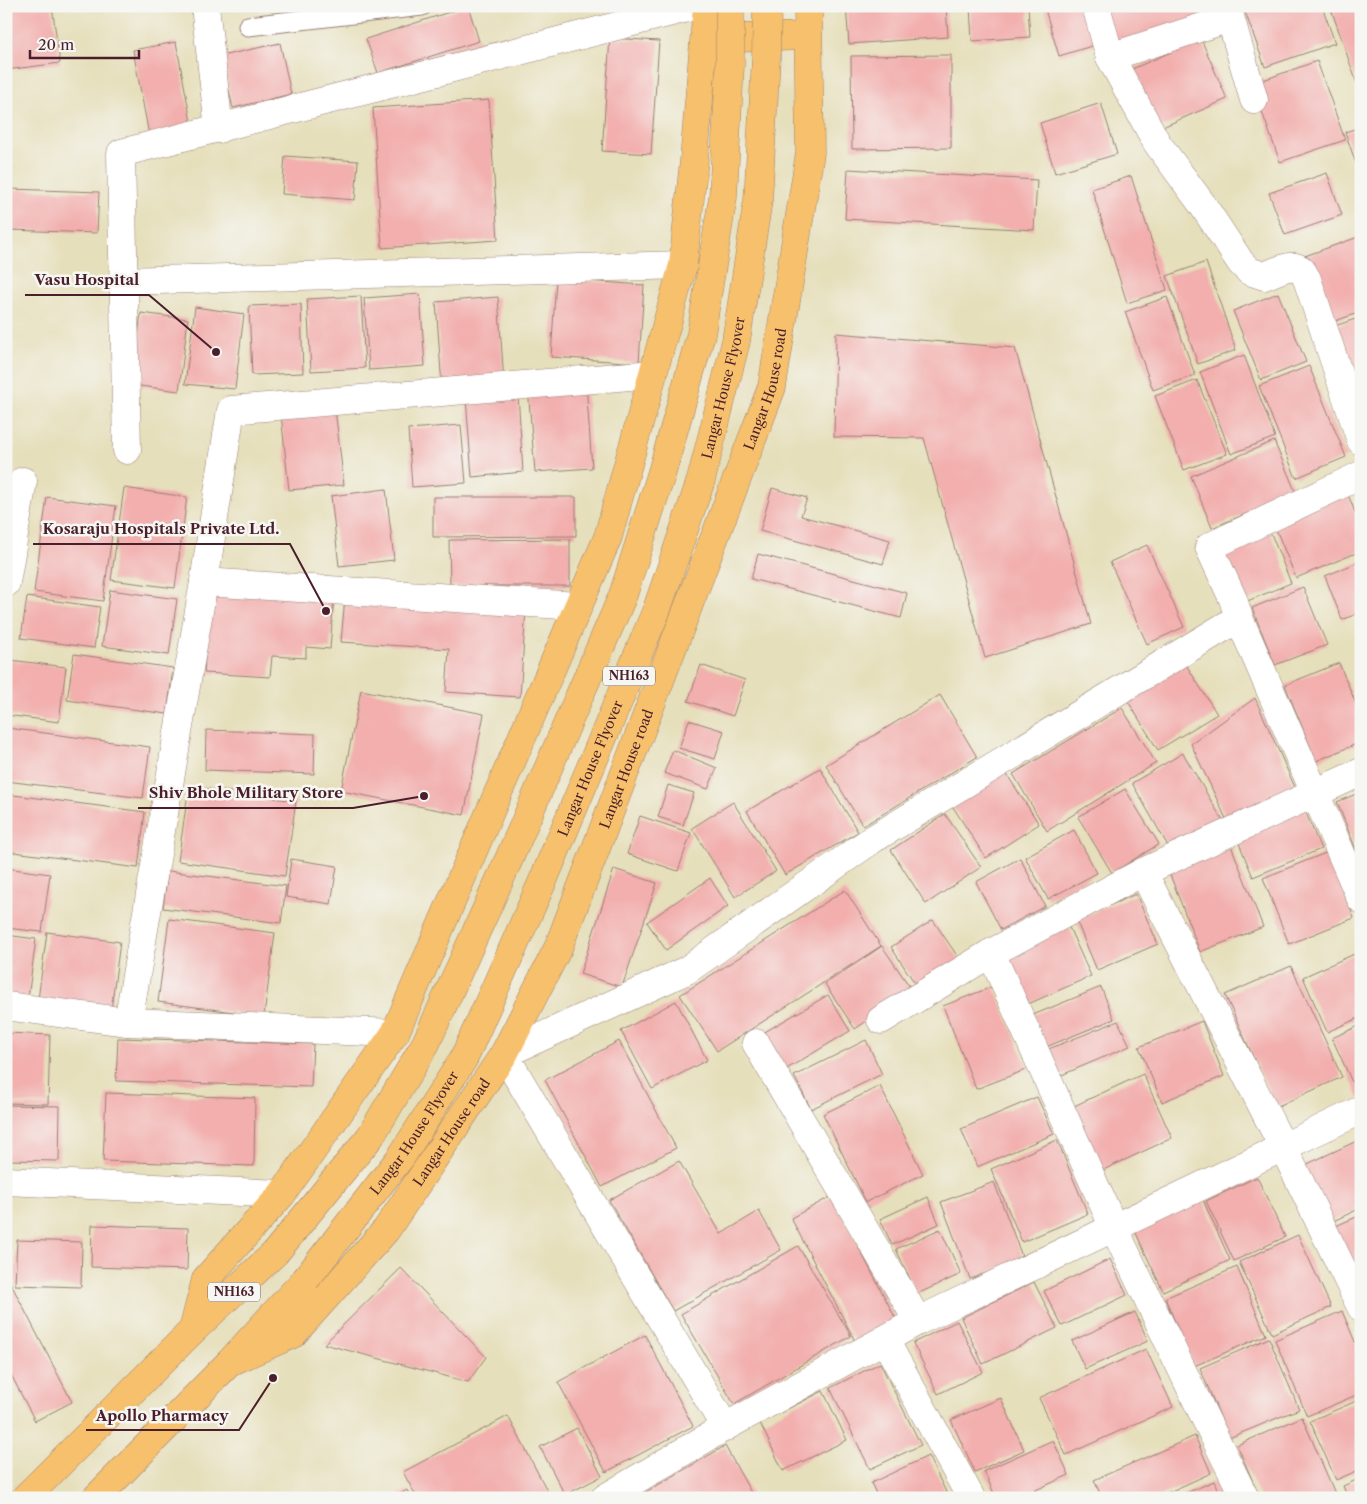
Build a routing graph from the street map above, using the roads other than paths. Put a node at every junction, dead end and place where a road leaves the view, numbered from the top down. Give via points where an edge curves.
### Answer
1 (205, 6) edge
2 (422, 6) edge
3 (695, 6) edge
4 (707, 6) edge
5 (730, 6) edge
6 (767, 6) edge
7 (808, 6) edge
8 (1096, 6) edge
9 (1229, 12) edge
10 (248, 26) dead end
11 (808, 36) junction
12 (705, 39) junction
13 (1110, 57) junction
14 (1254, 100) dead end
15 (219, 129) junction
16 (683, 265) junction
17 (123, 281) junction
18 (653, 374) junction
19 (1361, 441) edge
20 (127, 450) dead end
21 (1361, 475) edge
22 (23, 481) dead end
23 (204, 582) junction
24 (6, 583) edge
25 (578, 606) junction
26 (1239, 618) junction
27 (1361, 772) edge
28 (1315, 793) junction
29 (1143, 872) junction
30 (1361, 899) edge
31 (991, 953) junction
32 (6, 1006) edge
33 (882, 1020) dead end
34 (128, 1022) junction
35 (395, 1033) junction
36 (756, 1043) dead end
37 (504, 1054) junction
38 (1361, 1110) edge
39 (1284, 1148) junction
40 (6, 1181) edge
41 (282, 1194) junction
42 (1114, 1228) junction
43 (1361, 1307) edge
44 (918, 1321) junction
45 (193, 1330) junction
46 (885, 1340) junction
47 (230, 1362) junction
48 (725, 1427) junction
49 (25, 1498) edge
50 (96, 1498) edge
51 (605, 1498) edge
52 (971, 1498) edge
53 (1245, 1498) edge

1 - 15 street
2 - 10 lane
3 - 15 street
4 - 12 main road
5 - 45 main road, NH163, bridge via 723,197 701,334 662,472 622,595 426,1043 370,1137 275,1253
6 - 47 main road, Langar House Flyover / NH163, bridge via 758,200 736,341 701,480 657,608 464,1058 400,1157 306,1279
7 - 11 main road, Langar House road
8 - 13 street
9 - 13 street
9 - 14 street
11 - 12 main road
11 - 37 main road, Langar House road via 810,154 772,387 558,948
12 - 16 main road
13 - 19 street via 1157,143 1241,264 1249,271 1264,276 1287,267 1301,269
15 - 17 street via 121,154
16 - 17 street
16 - 18 main road
17 - 20 street
18 - 23 street via 231,410
18 - 25 main road via 608,537
21 - 26 street via 1209,547
22 - 24 street
23 - 25 street
23 - 34 street
25 - 35 main road
26 - 28 street
26 - 37 street via 873,839 687,970
27 - 28 street
28 - 29 street
28 - 30 street
29 - 31 street
29 - 39 street
31 - 33 street
31 - 42 street
32 - 34 street
34 - 35 street
35 - 41 main road
36 - 44 street
37 - 47 main road, Langar House road via 386,1230 293,1334
37 - 48 street
38 - 39 street
39 - 42 street
39 - 43 street
40 - 41 street
41 - 45 main road via 206,1279
42 - 44 street
42 - 53 street
44 - 46 street
45 - 49 main road, NH163
46 - 48 street
46 - 52 street
47 - 50 main road, NH163
48 - 51 street

